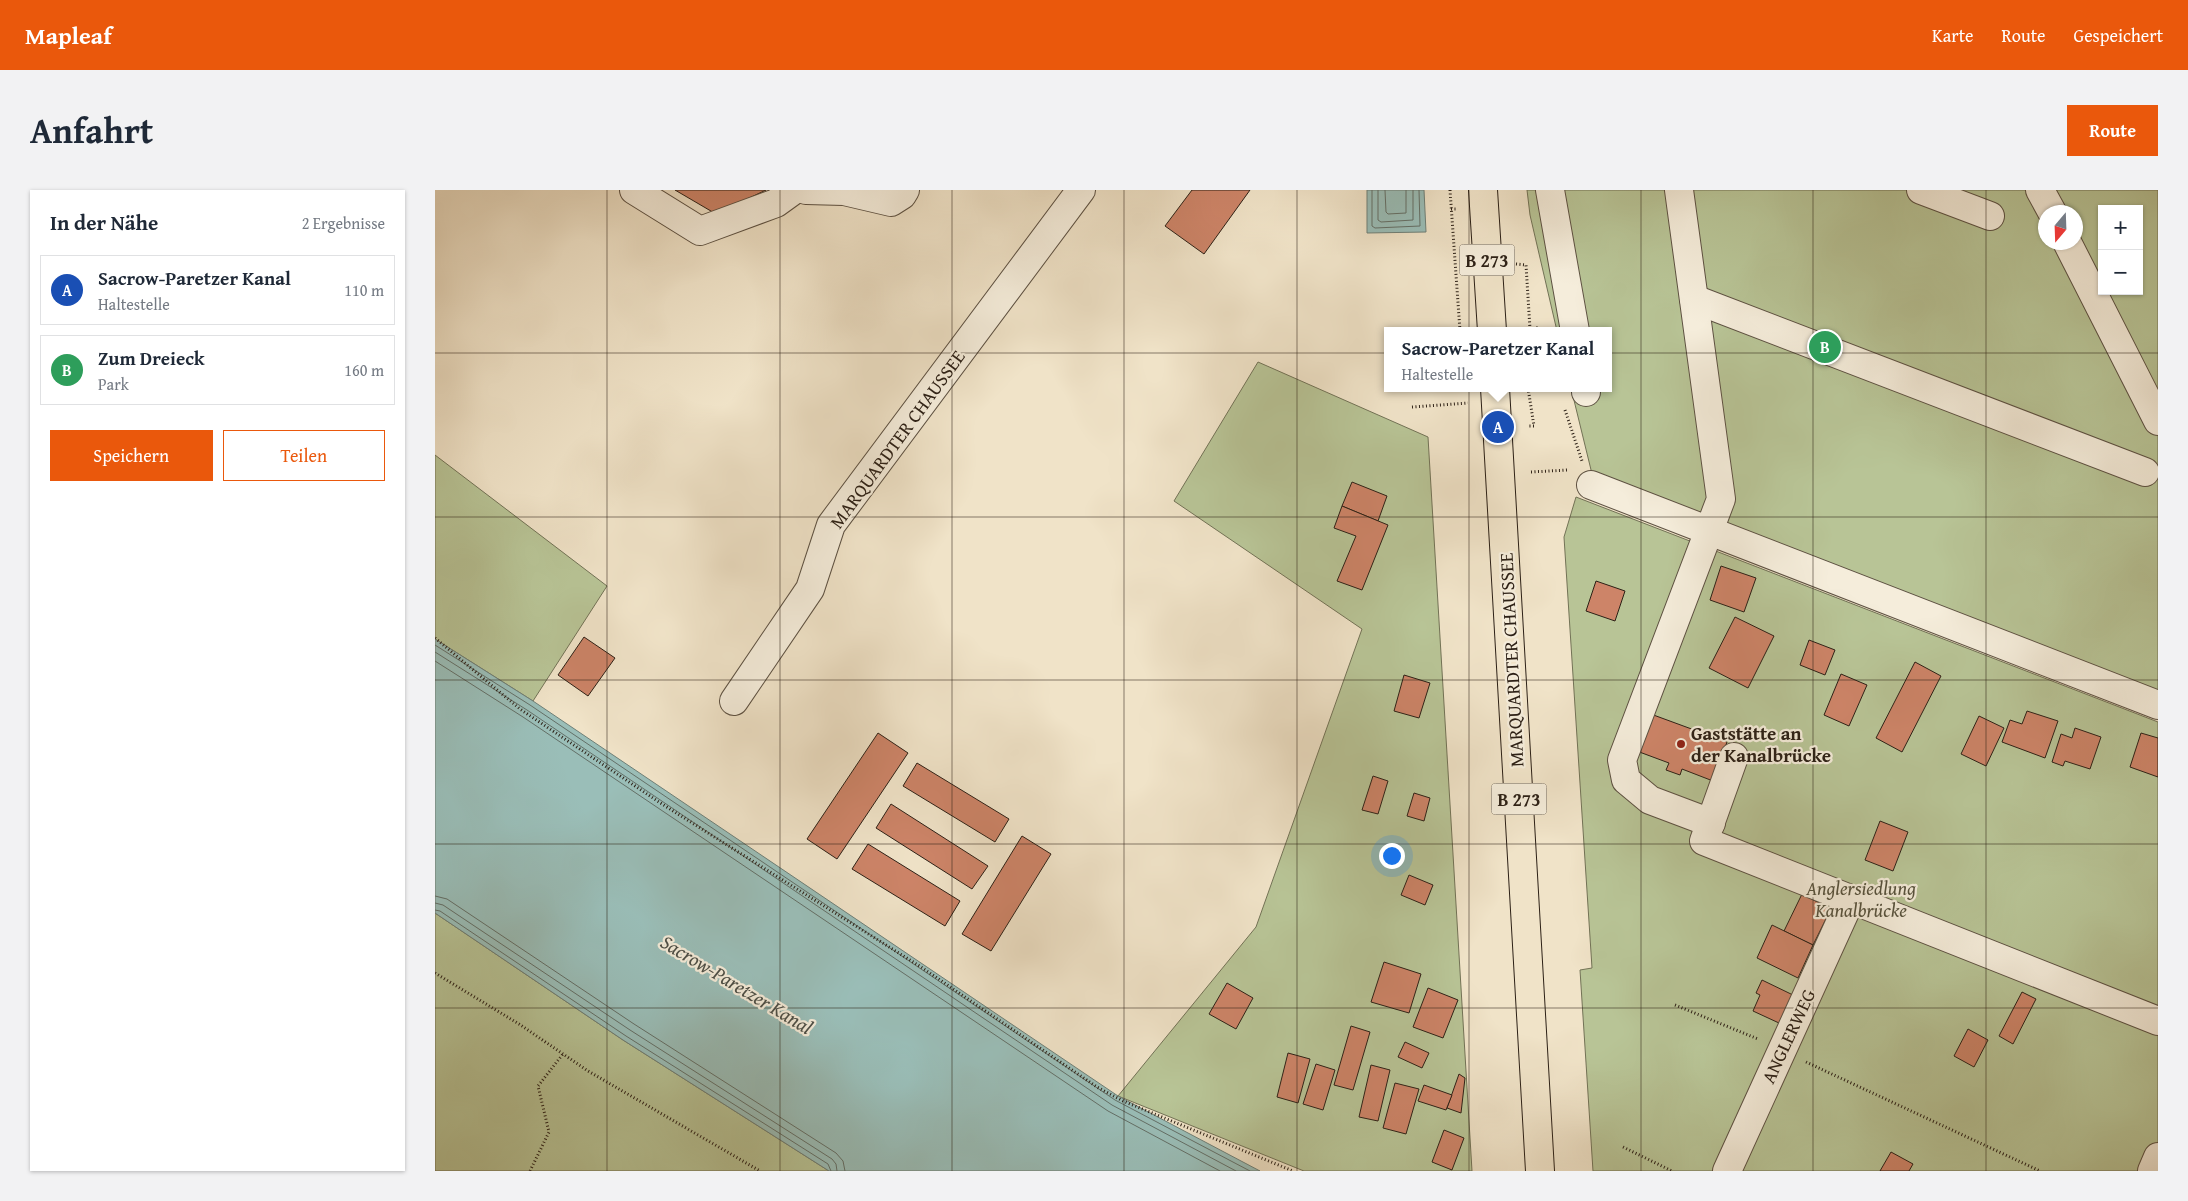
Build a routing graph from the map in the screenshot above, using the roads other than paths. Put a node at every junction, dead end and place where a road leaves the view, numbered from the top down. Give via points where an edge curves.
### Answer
1 (634, 190) edge
2 (794, 190) edge
3 (806, 190) edge
4 (905, 190) edge
5 (1081, 190) edge
6 (1483, 190) edge
7 (1549, 190) edge
8 (1679, 190) edge
9 (1921, 190) edge
10 (2040, 190) edge
11 (2048, 205) edge
12 (1990, 216) dead end
13 (2071, 250) edge
14 (1694, 299) junction
15 (1492, 327) edge
16 (1574, 327) edge
17 (1495, 392) edge
18 (2158, 422) edge
19 (2145, 472) dead end
20 (1588, 477) road end
21 (1709, 531) junction
22 (734, 701) dead end
23 (2158, 705) edge
24 (1734, 757) dead end
25 (1711, 823) junction
26 (1851, 901) junction
27 (2158, 1022) edge
28 (2158, 1157) edge
29 (1540, 1171) edge
30 (1727, 1171) edge
31 (2152, 1171) edge

1 - 2 street via 701,231 776,203
3 - 4 street via 844,191 891,202
5 - 22 street, MARQUARDTER CHAUSSEE via 831,525 810,590
6 - 15 main road, B 273
7 - 16 street
8 - 14 street
9 - 12 street
10 - 11 street
13 - 18 street
14 - 19 street
14 - 21 street via 1721,499
17 - 29 main road, MARQUARDTER CHAUSSEE / B 273
20 - 21 street
21 - 23 street
21 - 25 street via 1622,760 1626,780 1651,800
24 - 25 street
25 - 26 street via 1704,841
26 - 27 street
26 - 30 street, ANGLERWEG
28 - 31 street

